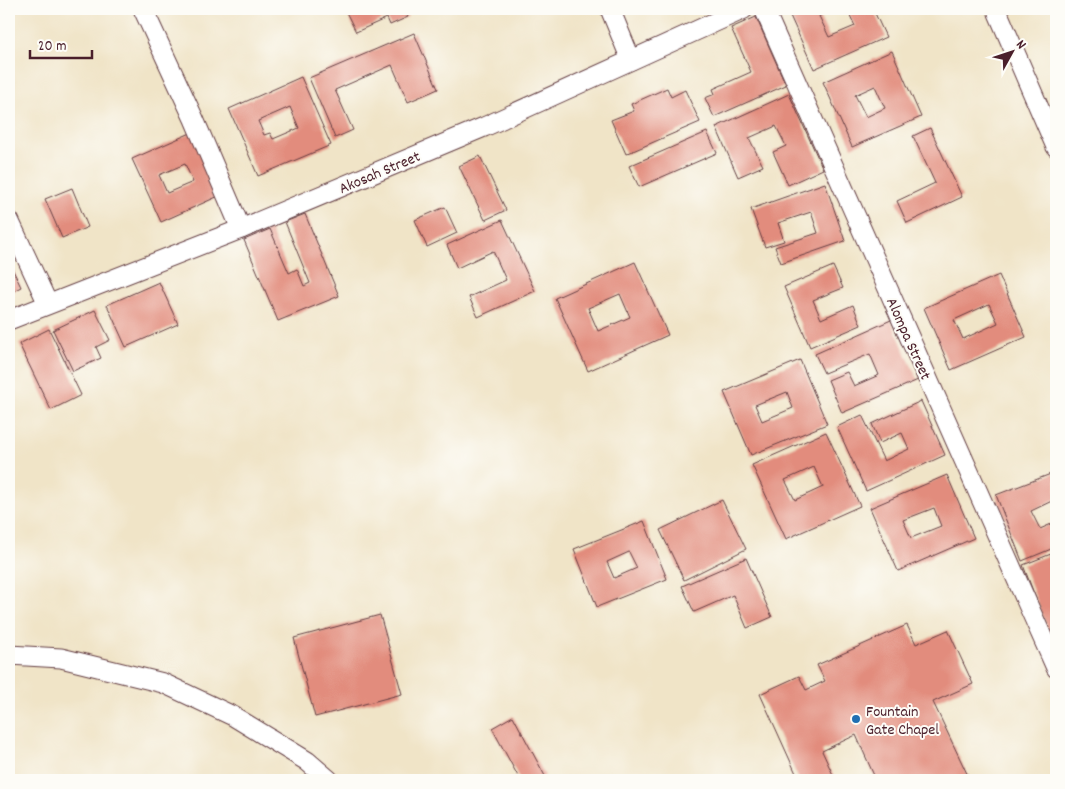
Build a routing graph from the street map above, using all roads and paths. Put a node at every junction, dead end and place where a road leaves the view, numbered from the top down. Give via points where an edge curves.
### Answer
1 (143, 9) edge
2 (610, 9) edge
3 (744, 9) edge
4 (764, 9) edge
5 (998, 13) dead end
6 (632, 60) junction
7 (1056, 147) edge
8 (9, 220) edge
9 (241, 229) junction
10 (48, 304) junction
11 (9, 320) edge
12 (9, 655) edge
13 (1056, 668) edge
14 (329, 780) edge

1 - 9 street
2 - 6 street
3 - 6 street, Akosah Street
4 - 13 street, Alompa Street
5 - 7 street
6 - 9 street, Akosah Street via 484,127
8 - 10 street
9 - 10 street, Akosah Street
10 - 11 street, Akosah Street
12 - 14 street via 61,658 163,683 233,716 307,761

